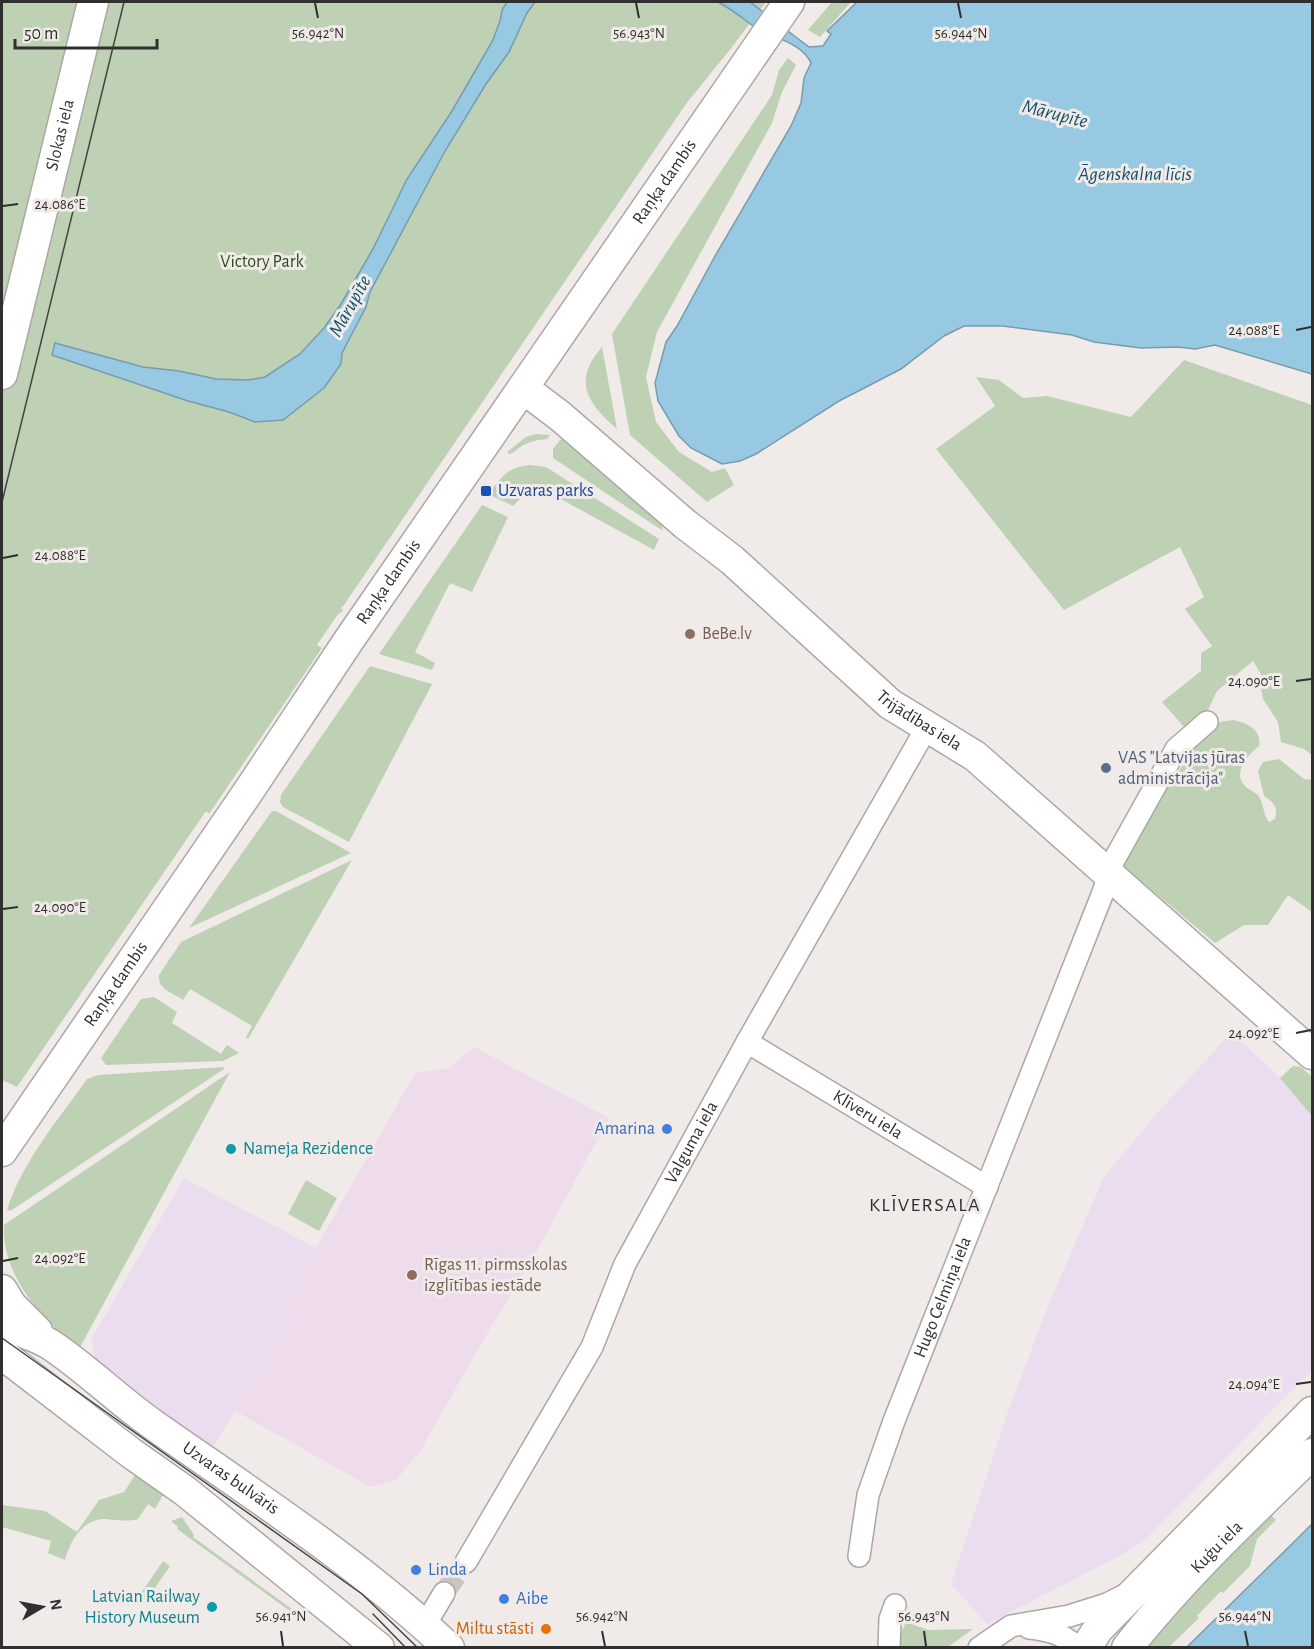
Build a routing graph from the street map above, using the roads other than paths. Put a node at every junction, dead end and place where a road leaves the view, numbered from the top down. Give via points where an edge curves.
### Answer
1 (93, 2) edge
2 (789, 6) edge
3 (3, 368) edge
4 (523, 388) junction
5 (1207, 722) dead end
6 (927, 727) junction
7 (1110, 875) junction
8 (747, 1042) junction
9 (1312, 1054) edge
10 (2, 1152) edge
11 (987, 1187) junction
12 (2, 1290) edge
13 (2, 1322) edge
14 (49, 1344) junction
15 (2, 1354) edge
16 (1312, 1412) edge
17 (1312, 1454) edge
18 (859, 1556) dead end
19 (466, 1562) tunnel mouth
20 (1139, 1587) junction
21 (444, 1593) tunnel mouth
22 (892, 1612) dead end
23 (425, 1625) junction
24 (1011, 1626) junction
25 (379, 1647) edge
26 (449, 1647) edge
27 (889, 1647) edge
28 (979, 1647) edge
29 (1079, 1647) edge
30 (1086, 1647) edge
31 (1127, 1647) edge

1 - 3 main road, Slokas iela
2 - 4 main road, Raņķa dambis
4 - 6 main road, Trijādības iela via 732,560 890,704
4 - 10 main road, Raņķa dambis
5 - 7 street, Hugo Celmiņa iela via 1176,749 1114,860
6 - 7 main road, Trijādības iela via 975,756
6 - 8 street, Valguma iela
7 - 9 main road, Trijādības iela
7 - 11 street, Hugo Celmiņa iela
8 - 11 street, Klīveru iela
8 - 19 street, Valguma iela via 625,1264 592,1347
11 - 18 street, Hugo Celmiņa iela via 890,1431 868,1496
12 - 14 main road via 11,1305
13 - 14 main road, Uzvaras bulvāris
14 - 23 main road, Uzvaras bulvāris via 152,1424 405,1606
15 - 25 main road, Uzvaras bulvāris via 185,1491
16 - 20 main road, Kuģu iela
17 - 31 main road, Kuģu iela via 1159,1607
20 - 24 street, Kuģu iela via 1107,1604 1069,1616
20 - 30 main road, Kuģu iela
21 - 23 street
22 - 27 street
23 - 26 main road, Uzvaras bulvāris
24 - 28 street, Kuģu iela
24 - 29 street via 1056,1632

